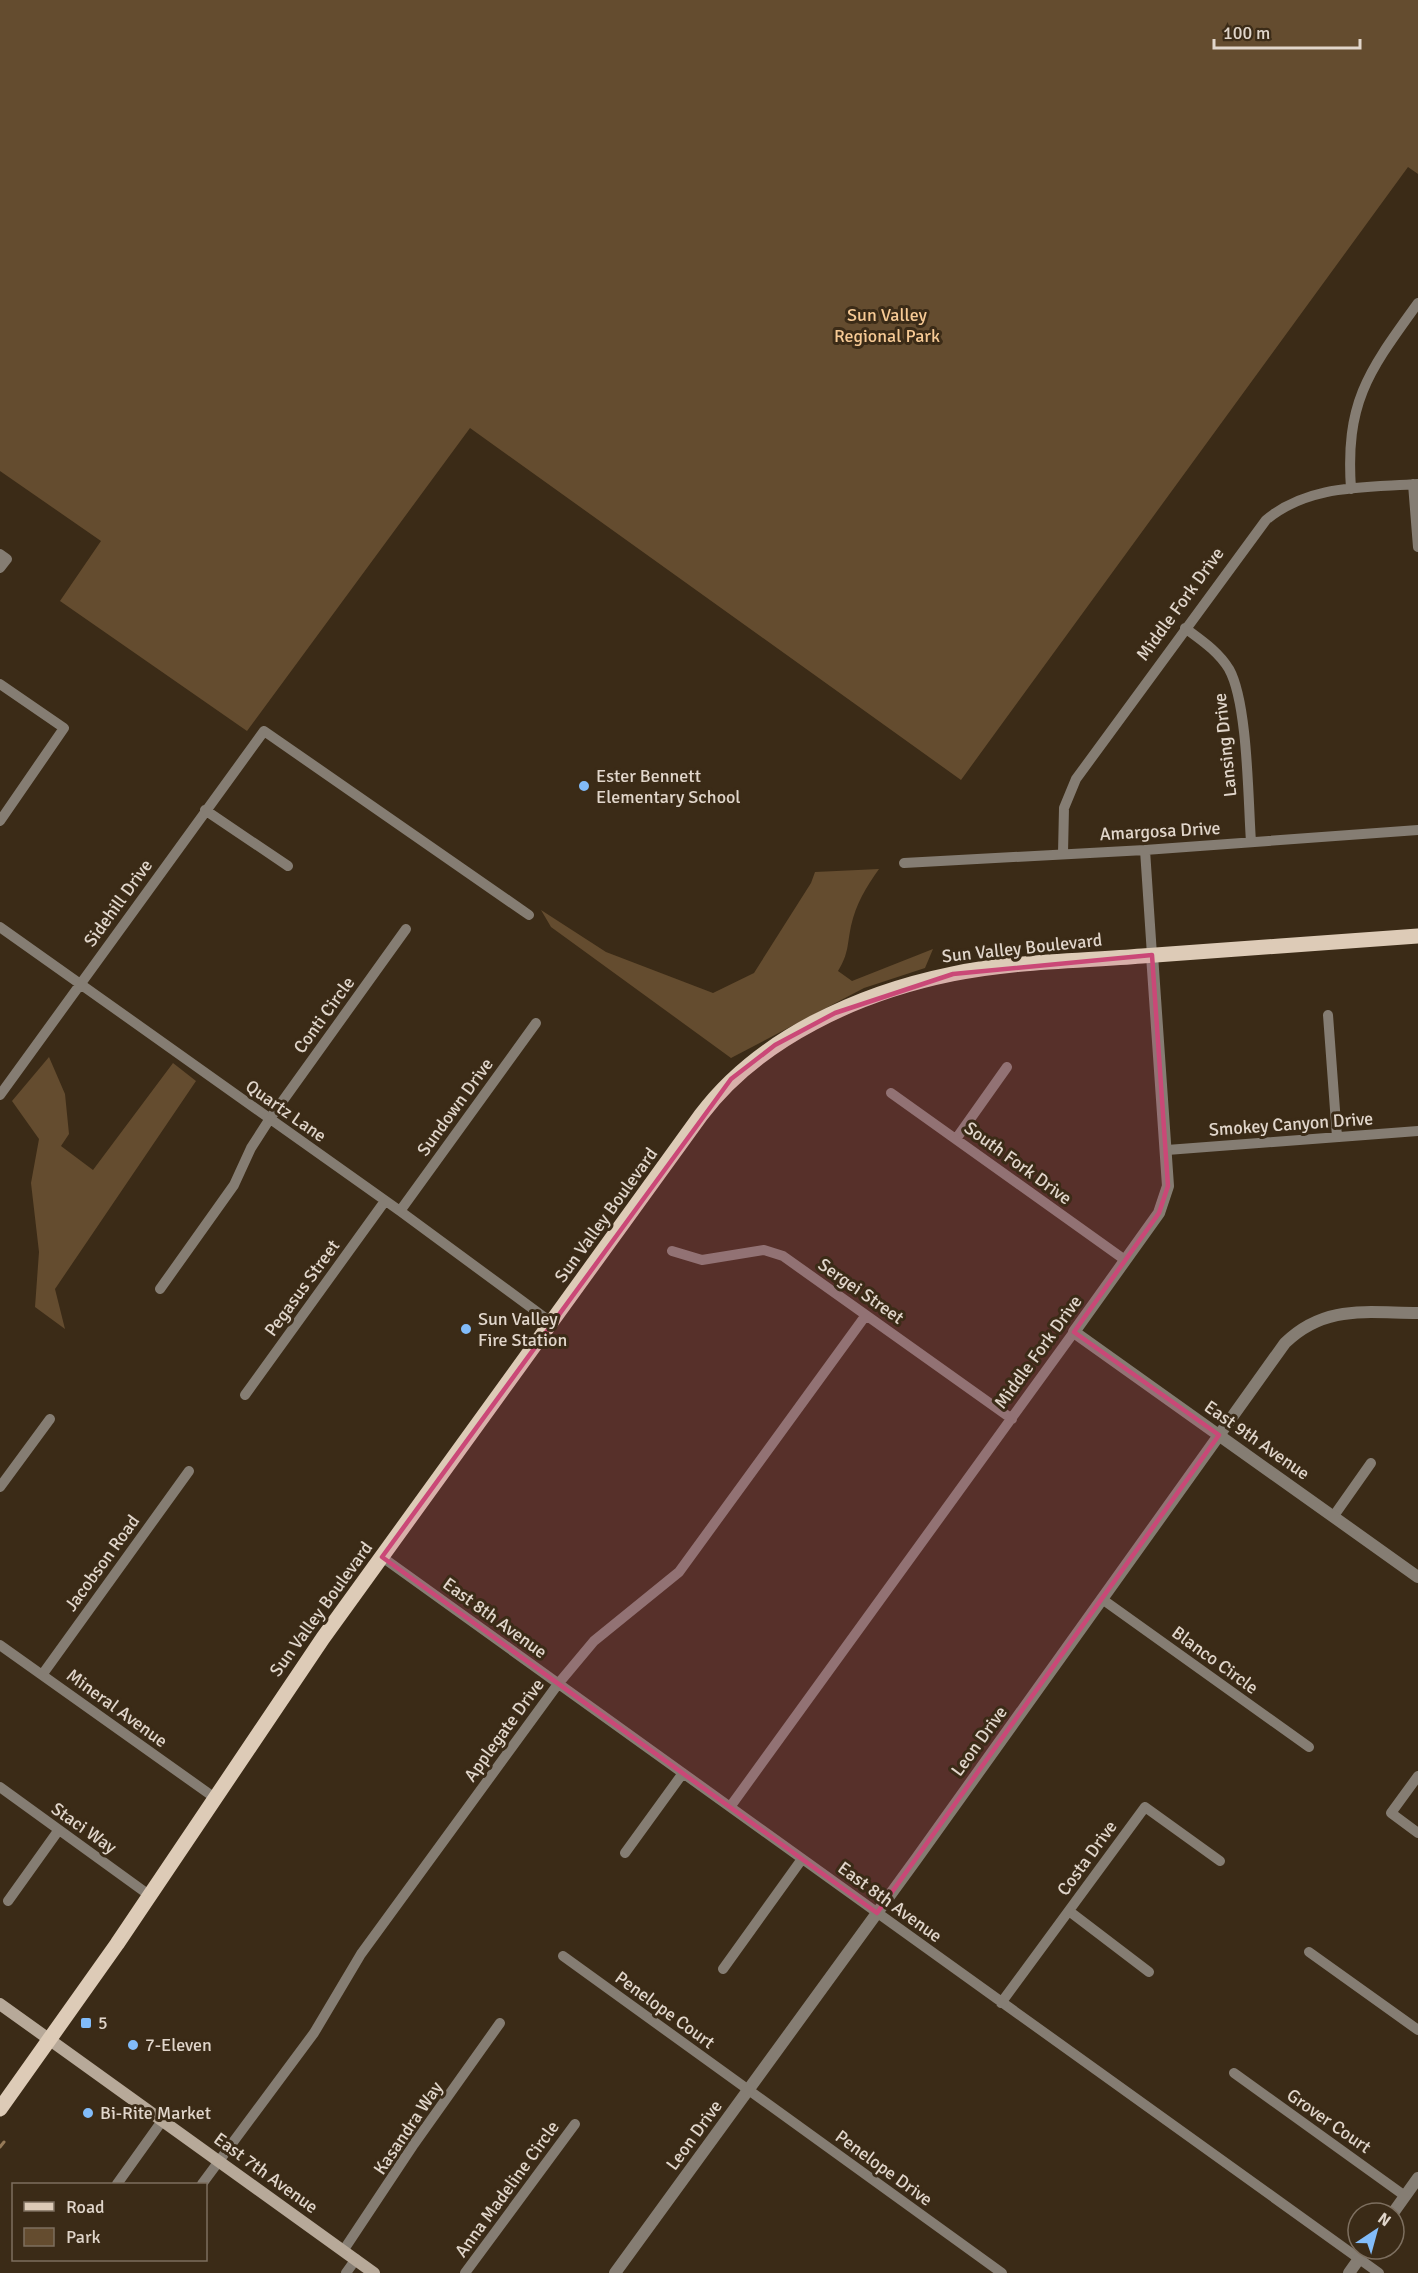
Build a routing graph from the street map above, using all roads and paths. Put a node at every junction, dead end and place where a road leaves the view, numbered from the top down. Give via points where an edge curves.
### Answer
1 (1418, 303) edge
2 (1416, 484) edge
3 (1351, 489) junction
4 (1418, 547) edge
5 (3, 556) edge
6 (0, 568) edge
7 (1185, 628) junction
8 (0, 684) edge
9 (205, 810) junction
10 (0, 821) edge
11 (1418, 830) edge
12 (1251, 842) junction
13 (1144, 850) junction
14 (1063, 853) junction
15 (904, 863) dead end
16 (288, 866) dead end
17 (529, 915) dead end
18 (0, 927) edge
19 (406, 930) dead end
20 (1418, 936) edge
21 (1152, 955) junction
22 (81, 982) junction
23 (1328, 1015) dead end
24 (536, 1023) dead end
25 (1007, 1067) dead end
26 (891, 1093) dead end
27 (0, 1095) edge
28 (269, 1120) junction
29 (1418, 1131) edge
30 (1337, 1137) junction
31 (956, 1139) junction
32 (1167, 1150) junction
33 (386, 1201) junction
34 (400, 1211) junction
35 (672, 1251) dead end
36 (1125, 1260) junction
37 (160, 1289) dead end
38 (1418, 1313) edge
39 (866, 1315) junction
40 (552, 1323) junction
41 (1074, 1332) junction
42 (245, 1395) dead end
43 (50, 1419) dead end
44 (1012, 1419) junction
45 (1219, 1435) junction
46 (1371, 1463) dead end
47 (189, 1472) dead end
48 (0, 1487) edge
49 (1333, 1516) junction
50 (382, 1557) junction
51 (1418, 1577) edge
52 (1102, 1599) junction
53 (0, 1645) edge
54 (42, 1675) junction
55 (558, 1684) junction
56 (1309, 1747) dead end
57 (683, 1773) junction
58 (1418, 1776) edge
59 (0, 1787) edge
60 (214, 1798) junction
61 (730, 1807) junction
62 (58, 1831) junction
63 (1418, 1833) edge
64 (625, 1853) dead end
65 (802, 1859) junction
66 (1220, 1861) dead end
67 (149, 1895) junction
68 (8, 1900) dead end
69 (1069, 1911) junction
70 (877, 1913) junction
71 (1309, 1952) dead end
72 (563, 1956) dead end
73 (723, 1969) dead end
74 (1149, 1972) dead end
75 (1001, 2003) junction
76 (0, 2004) edge
77 (500, 2023) dead end
78 (1418, 2030) edge
79 (50, 2040) junction
80 (1234, 2073) dead end
81 (748, 2091) junction
82 (0, 2109) edge
83 (162, 2121) junction
84 (575, 2124) dead end
85 (220, 2162) junction
86 (1418, 2178) edge
87 (118, 2183) edge
88 (203, 2183) edge
89 (1405, 2196) junction
90 (1401, 2201) edge
91 (1346, 2242) edge
92 (344, 2251) junction
93 (356, 2259) junction
94 (1369, 2261) edge
95 (346, 2273) edge
96 (374, 2273) edge
97 (465, 2273) edge
98 (615, 2273) edge
99 (1002, 2273) edge
100 (1379, 2273) edge

1 - 3 street via 1374,364 1358,400 1349,439
2 - 3 street, Middle Fork Drive
2 - 4 street
3 - 7 street, Middle Fork Drive via 1308,494 1266,520
5 - 6 street
7 - 12 street, Lansing Drive via 1220,657 1235,683 1241,708
7 - 14 street, Middle Fork Drive via 1076,779 1065,808
8 - 10 street via 64,728
9 - 16 street
9 - 17 street, Sidehill Drive via 264,731
9 - 22 street, Sidehill Drive
11 - 12 street, Amargosa Drive
12 - 13 street, Amargosa Drive
13 - 14 street, Amargosa Drive
13 - 21 street, Middle Fork Drive
14 - 15 street, Amargosa Drive
18 - 22 street, Quartz Lane
19 - 28 street, Conti Circle
20 - 21 main road, Sun Valley Boulevard
21 - 32 street, Middle Fork Drive
21 - 40 main road, Sun Valley Boulevard via 984,969 922,981 844,1009 775,1045 740,1071 711,1102
22 - 27 street, Sidehill Drive
22 - 28 street, Quartz Lane
23 - 30 street
24 - 34 street, Sundown Drive
25 - 31 street
26 - 31 street, South Fork Drive
28 - 33 street, Quartz Lane
28 - 37 street, Conti Circle via 234,1185
29 - 30 street, Smokey Canyon Drive
30 - 32 street, Smokey Canyon Drive
31 - 36 street, South Fork Drive
32 - 36 street, Middle Fork Drive via 1165,1199
33 - 34 street, Quartz Lane
33 - 42 street, Pegasus Street
34 - 40 street, Quartz Lane
35 - 39 street, Sergei Street via 713,1261 754,1251 774,1252
36 - 41 street, Middle Fork Drive
38 - 45 street, Leon Drive via 1350,1312 1307,1325 1285,1343
39 - 44 street, Sergei Street
39 - 55 street, Applegate Drive via 675,1577 594,1641
40 - 50 main road, Sun Valley Boulevard
41 - 44 street, Middle Fork Drive
41 - 45 street, East 9th Avenue
43 - 48 street
44 - 61 street, Middle Fork Drive
45 - 49 street, East 9th Avenue
45 - 52 street, Leon Drive
46 - 49 street
47 - 54 street, Jacobson Road
49 - 51 street, East 9th Avenue
50 - 55 street, East 8th Avenue
50 - 60 main road, Sun Valley Boulevard
52 - 56 street, Blanco Circle
52 - 70 street, Leon Drive
53 - 54 street, Mineral Avenue
54 - 60 street, Mineral Avenue
55 - 57 street, East 8th Avenue
55 - 85 street, Applegate Drive via 361,1954 320,2024
57 - 61 street, East 8th Avenue
57 - 64 street
58 - 63 street via 1391,1813
59 - 62 street, Staci Way
60 - 67 main road, Sun Valley Boulevard
61 - 65 street, East 8th Avenue
62 - 67 street, Staci Way
62 - 68 street
65 - 70 street, East 8th Avenue
65 - 73 street
66 - 69 street, Costa Drive via 1145,1807
67 - 79 main road, Sun Valley Boulevard
69 - 74 street
69 - 75 street, Costa Drive
70 - 75 street, East 8th Avenue
70 - 81 street, Leon Drive
71 - 78 street
72 - 81 street, Penelope Court
75 - 91 street, East 8th Avenue
76 - 79 main road, East 7th Avenue
77 - 92 street, Kasandra Way
79 - 82 main road, Sun Valley Boulevard
79 - 83 main road, East 7th Avenue
80 - 89 street, Grover Court
81 - 98 street, Leon Drive
81 - 99 street, Penelope Drive
83 - 85 main road, East 7th Avenue
83 - 87 street
84 - 97 street, Anna Madeline Circle
85 - 88 street, Applegate Drive
85 - 92 main road, East 7th Avenue
86 - 89 street
89 - 90 street
92 - 93 main road, East 7th Avenue
93 - 95 street
93 - 96 main road, East 7th Avenue
94 - 100 street, East 8th Avenue

